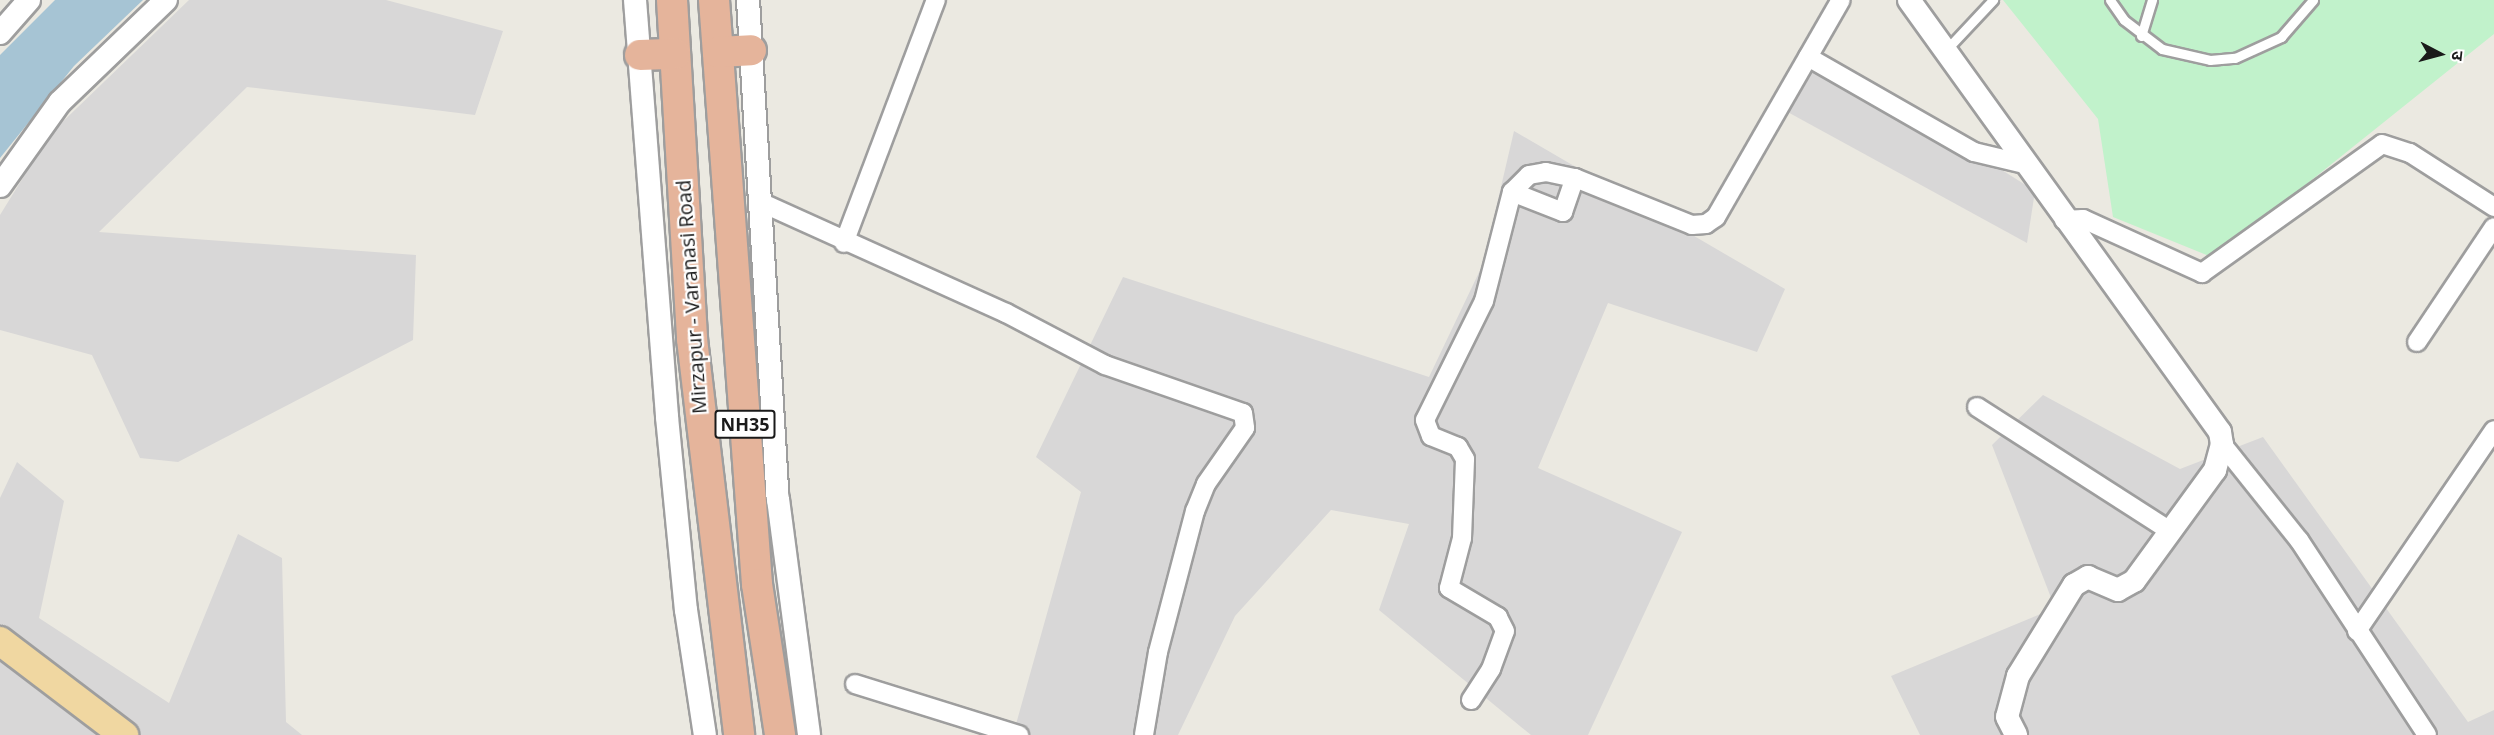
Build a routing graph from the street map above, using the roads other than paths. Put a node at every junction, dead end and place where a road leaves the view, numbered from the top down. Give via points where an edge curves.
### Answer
1 (29, 0) edge
2 (166, 0) edge
3 (635, 0) edge
4 (672, 0) edge
5 (714, 0) edge
6 (748, 0) edge
7 (936, 0) edge
8 (1840, 0) edge
9 (1909, 0) edge
10 (1994, 0) edge
11 (2110, 0) edge
12 (2152, 0) edge
13 (2313, 0) edge
14 (0, 33) edge
15 (2141, 36) junction
16 (751, 50) junction
17 (1946, 50) junction
18 (718, 52) junction
19 (675, 54) junction
20 (640, 55) junction
21 (1808, 57) junction
22 (2028, 165) junction
23 (1575, 178) junction
24 (0, 186) edge
25 (1512, 192) junction
26 (760, 202) junction
27 (2494, 207) edge
28 (2064, 220) junction
29 (2494, 226) edge
30 (844, 243) junction
31 (2417, 342) dead end
32 (1977, 407) dead end
33 (2494, 430) edge
34 (2222, 444) junction
35 (2170, 531) junction
36 (2357, 631) junction
37 (0, 641) edge
38 (855, 684) dead end
39 (1471, 700) dead end
40 (124, 735) edge
41 (705, 735) edge
42 (739, 735) edge
43 (780, 735) edge
44 (809, 735) edge
45 (1019, 735) edge
46 (1144, 735) edge
47 (2016, 735) edge
48 (2427, 735) edge

1 - 14 street
2 - 24 street via 60,102
3 - 20 street
4 - 19 highway, Mirzapur - Varanasi Road / NH35
5 - 18 highway, NH35
6 - 16 street
7 - 30 street
8 - 21 street
9 - 17 street
10 - 17 lane
11 - 15 lane
12 - 15 lane
13 - 15 lane via 2281,37 2235,57 2185,57
16 - 18 highway
16 - 26 street
17 - 22 street
18 - 43 highway, NH35 via 757,585
19 - 20 highway
19 - 42 highway, Mirzapur - Varanasi Road / NH35 via 692,339
20 - 41 street via 685,598
21 - 22 street via 1974,152
21 - 23 street via 1716,218 1706,224 1692,225
22 - 28 street
23 - 25 street via 1529,175
23 - 25 street via 1563,212
25 - 39 street via 1484,302 1425,420 1431,436 1458,447 1466,459 1462,538 1449,588 1498,617 1505,631 1491,669
26 - 30 street
26 - 44 street via 778,499
27 - 28 street via 2410,153 2382,144 2202,273 2083,219
28 - 34 street via 2220,432
29 - 31 street
30 - 46 street via 1006,313 1105,365 1243,413 1245,428 1206,484 1195,511 1158,652
32 - 35 street
33 - 36 street
34 - 35 street via 2215,470
34 - 36 street via 2299,540
35 - 47 street via 2126,588 2088,577 2074,585 2018,676 2007,717
36 - 48 street
37 - 40 main road
38 - 45 street

